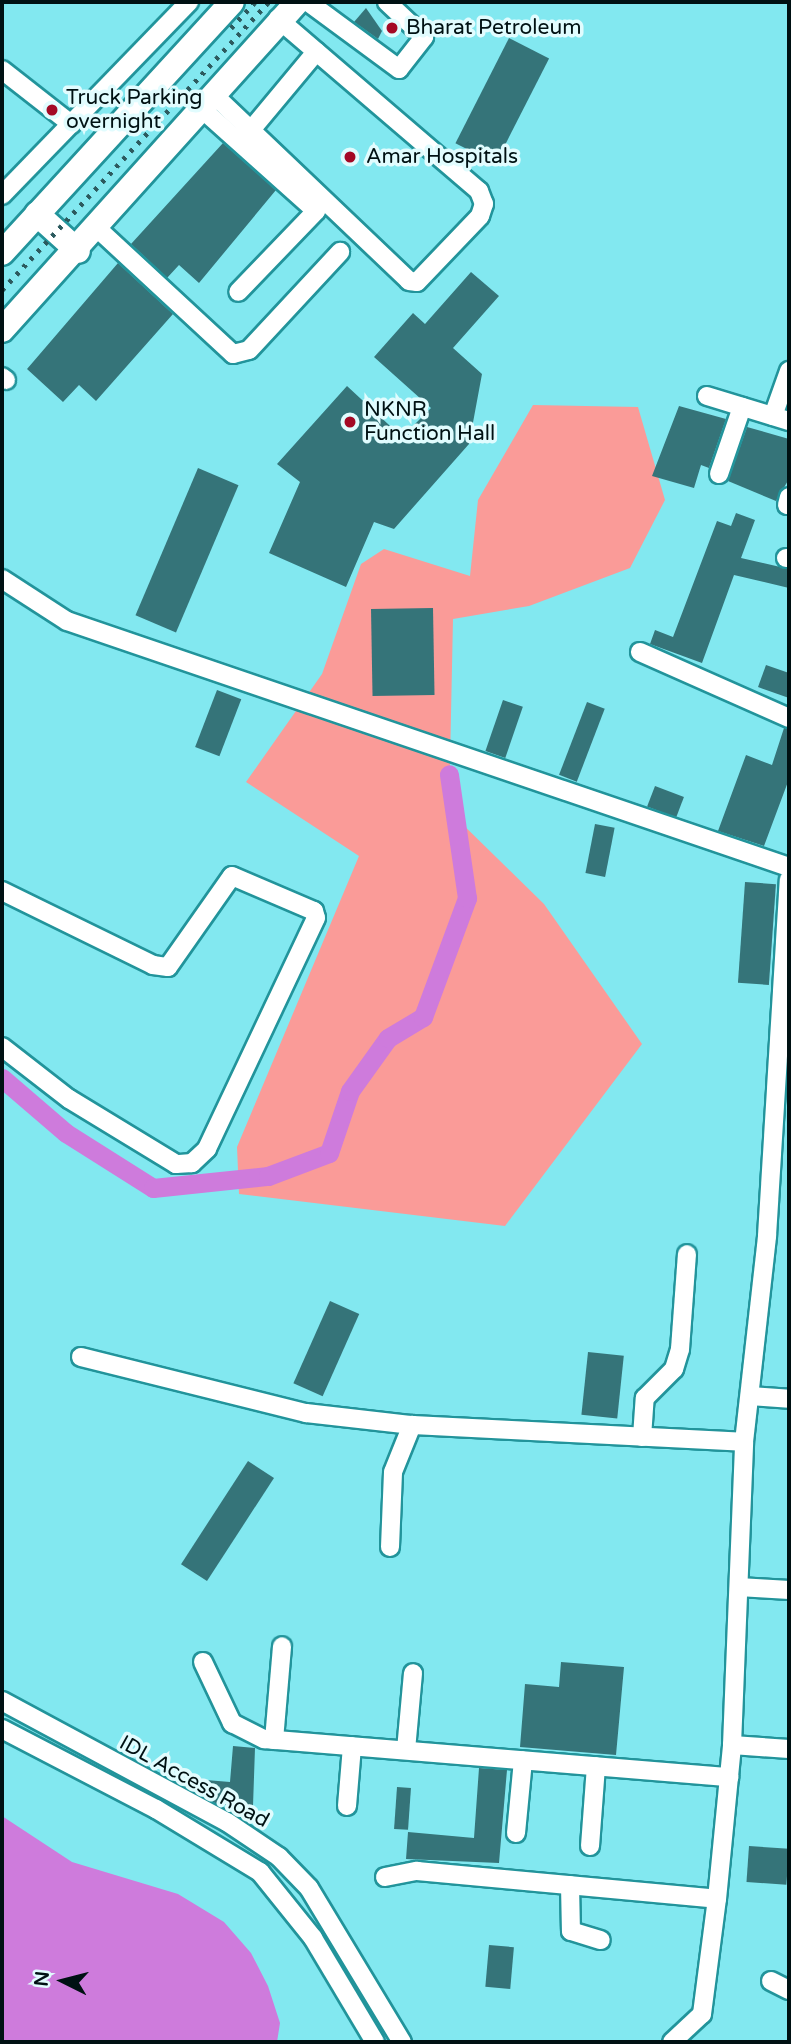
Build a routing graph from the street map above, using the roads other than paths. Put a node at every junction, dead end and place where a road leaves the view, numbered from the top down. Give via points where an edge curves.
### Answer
1 (189, 2) edge
2 (232, 2) edge
3 (298, 2) edge
4 (308, 2) edge
5 (387, 2) edge
6 (278, 19) junction
7 (316, 52) junction
8 (2, 69) edge
9 (208, 102) junction
10 (71, 124) junction
11 (251, 130) junction
12 (2, 195) edge
13 (37, 214) junction
14 (98, 229) junction
15 (78, 251) junction
16 (340, 252) dead end
17 (2, 253) edge
18 (238, 292) dead end
19 (2, 330) edge
20 (789, 371) edge
21 (707, 396) dead end
22 (742, 407) junction
23 (781, 419) edge
24 (719, 474) dead end
25 (2, 579) edge
26 (640, 652) dead end
27 (789, 718) edge
28 (789, 867) edge
29 (789, 880) edge
30 (2, 891) edge
31 (786, 994) edge
32 (2, 1048) edge
33 (687, 1254) dead end
34 (81, 1357) dead end
35 (750, 1396) junction
36 (789, 1399) edge
37 (412, 1425) junction
38 (642, 1437) junction
39 (744, 1442) junction
40 (390, 1547) dead end
41 (739, 1587) junction
42 (789, 1590) edge
43 (282, 1646) dead end
44 (203, 1662) dead end
45 (413, 1673) dead end
46 (2, 1701) edge
47 (2, 1729) edge
48 (274, 1740) junction
49 (732, 1745) junction
50 (352, 1746) junction
51 (789, 1749) edge
52 (406, 1751) junction
53 (523, 1760) junction
54 (596, 1766) junction
55 (729, 1777) junction
56 (347, 1806) dead end
57 (516, 1833) dead end
58 (590, 1846) dead end
59 (385, 1877) dead end
60 (570, 1885) junction
61 (717, 1899) junction
62 (601, 1940) dead end
63 (771, 1981) dead end
64 (789, 1990) edge
65 (371, 2041) edge
66 (402, 2042) edge
67 (672, 2042) edge

1 - 10 street
2 - 13 highway
3 - 6 highway
4 - 5 street via 400,69 425,37
6 - 7 street
6 - 9 highway
7 - 11 street
7 - 11 street via 479,191 484,204 480,216 417,282 409,281
8 - 10 street
9 - 11 street
9 - 14 highway
9 - 18 street via 316,211
10 - 12 street
13 - 15 highway
13 - 17 highway
14 - 15 highway
14 - 16 street via 233,354 249,350
15 - 19 highway
20 - 23 street
21 - 22 street
22 - 23 street
22 - 24 street
25 - 28 street via 67,621
26 - 27 street
29 - 31 street
30 - 32 street via 168,967 232,876 314,911 316,918 207,1149 192,1163 176,1164 81,1107
31 - 35 street
33 - 38 street via 680,1349 674,1369 645,1398
34 - 37 street via 306,1413
35 - 36 street
35 - 39 street
37 - 38 street
37 - 40 street via 393,1472
38 - 39 street
39 - 41 street
41 - 42 street
41 - 49 street
43 - 48 street
44 - 48 street via 232,1723
45 - 52 street
46 - 66 street, IDL Access Road via 227,1822 279,1857 309,1888
47 - 65 street via 156,1809 260,1872 306,1928
48 - 50 street
49 - 51 street
49 - 55 street
50 - 52 street
50 - 56 street
52 - 53 street
53 - 54 street
53 - 57 street
54 - 55 street
54 - 58 street
55 - 61 street
59 - 60 street via 417,1871
60 - 61 street
60 - 62 street via 571,1931
61 - 67 street via 702,2014
63 - 64 street

